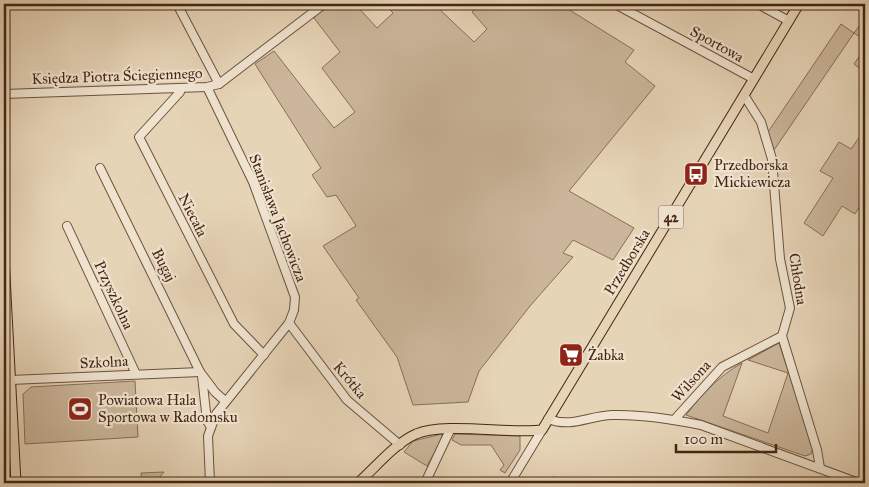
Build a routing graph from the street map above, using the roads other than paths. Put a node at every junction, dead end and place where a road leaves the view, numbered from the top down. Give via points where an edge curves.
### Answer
1 (177, 4) edge
2 (324, 4) edge
3 (615, 4) edge
4 (758, 4) edge
5 (799, 4) edge
6 (788, 21) junction
7 (754, 79) junction
8 (219, 84) junction
9 (180, 88) junction
10 (208, 88) junction
11 (4, 94) edge
12 (744, 95) junction
13 (100, 168) dead end
14 (67, 226) dead end
15 (4, 257) edge
16 (289, 324) junction
17 (782, 336) junction
18 (264, 354) junction
19 (136, 374) junction
20 (201, 374) junction
21 (10, 380) junction
22 (225, 401) junction
23 (675, 419) junction
24 (548, 420) junction
25 (211, 427) junction
26 (450, 430) junction
27 (542, 430) junction
28 (400, 444) junction
29 (820, 468) junction
30 (16, 483) edge
31 (210, 483) edge
32 (358, 483) edge
33 (425, 483) edge
34 (510, 483) edge
35 (859, 483) edge

1 - 8 street
2 - 8 street, Księdza Piotra Ściegiennego
3 - 7 street, Sportowa
4 - 6 street
5 - 6 main road, Przedborska / 42
6 - 7 main road, Przedborska / 42
7 - 12 main road, Przedborska / 42
8 - 10 street, Księdza Piotra Ściegiennego
9 - 10 street, Księdza Piotra Ściegiennego
9 - 11 street, Księdza Piotra Ściegiennego
9 - 18 street, Niecała via 180,92 140,134 140,141 234,324
10 - 16 street, Stanisława Jachowicza via 253,182 283,263 294,297
12 - 17 street, Chłodna via 761,122 772,159 780,259 790,308
12 - 24 main road, Przedborska / 42
13 - 20 street, Bugaj
14 - 19 street, Przyszkolna
15 - 21 main road
16 - 18 street, Stanisława Jachowicza
16 - 28 street, Krótka via 347,400
17 - 23 street, Wilsona via 722,367
17 - 29 street
18 - 22 street, Stanisława Jachowicza
19 - 20 street, Szkolna
19 - 21 street, Szkolna
20 - 22 street, Bugaj
20 - 25 street, Bugaj via 207,421
21 - 30 main road
22 - 25 street, Stanisława Jachowicza
23 - 24 street, Wilsona via 611,415 566,424
23 - 29 street, Wilsona via 701,425
24 - 27 main road, Przedborska / 42
25 - 31 street, Bugaj via 208,442
26 - 27 main road
26 - 28 main road via 425,432
26 - 33 street
27 - 34 street, Przedborska
28 - 32 main road
29 - 35 street, Wilsona

